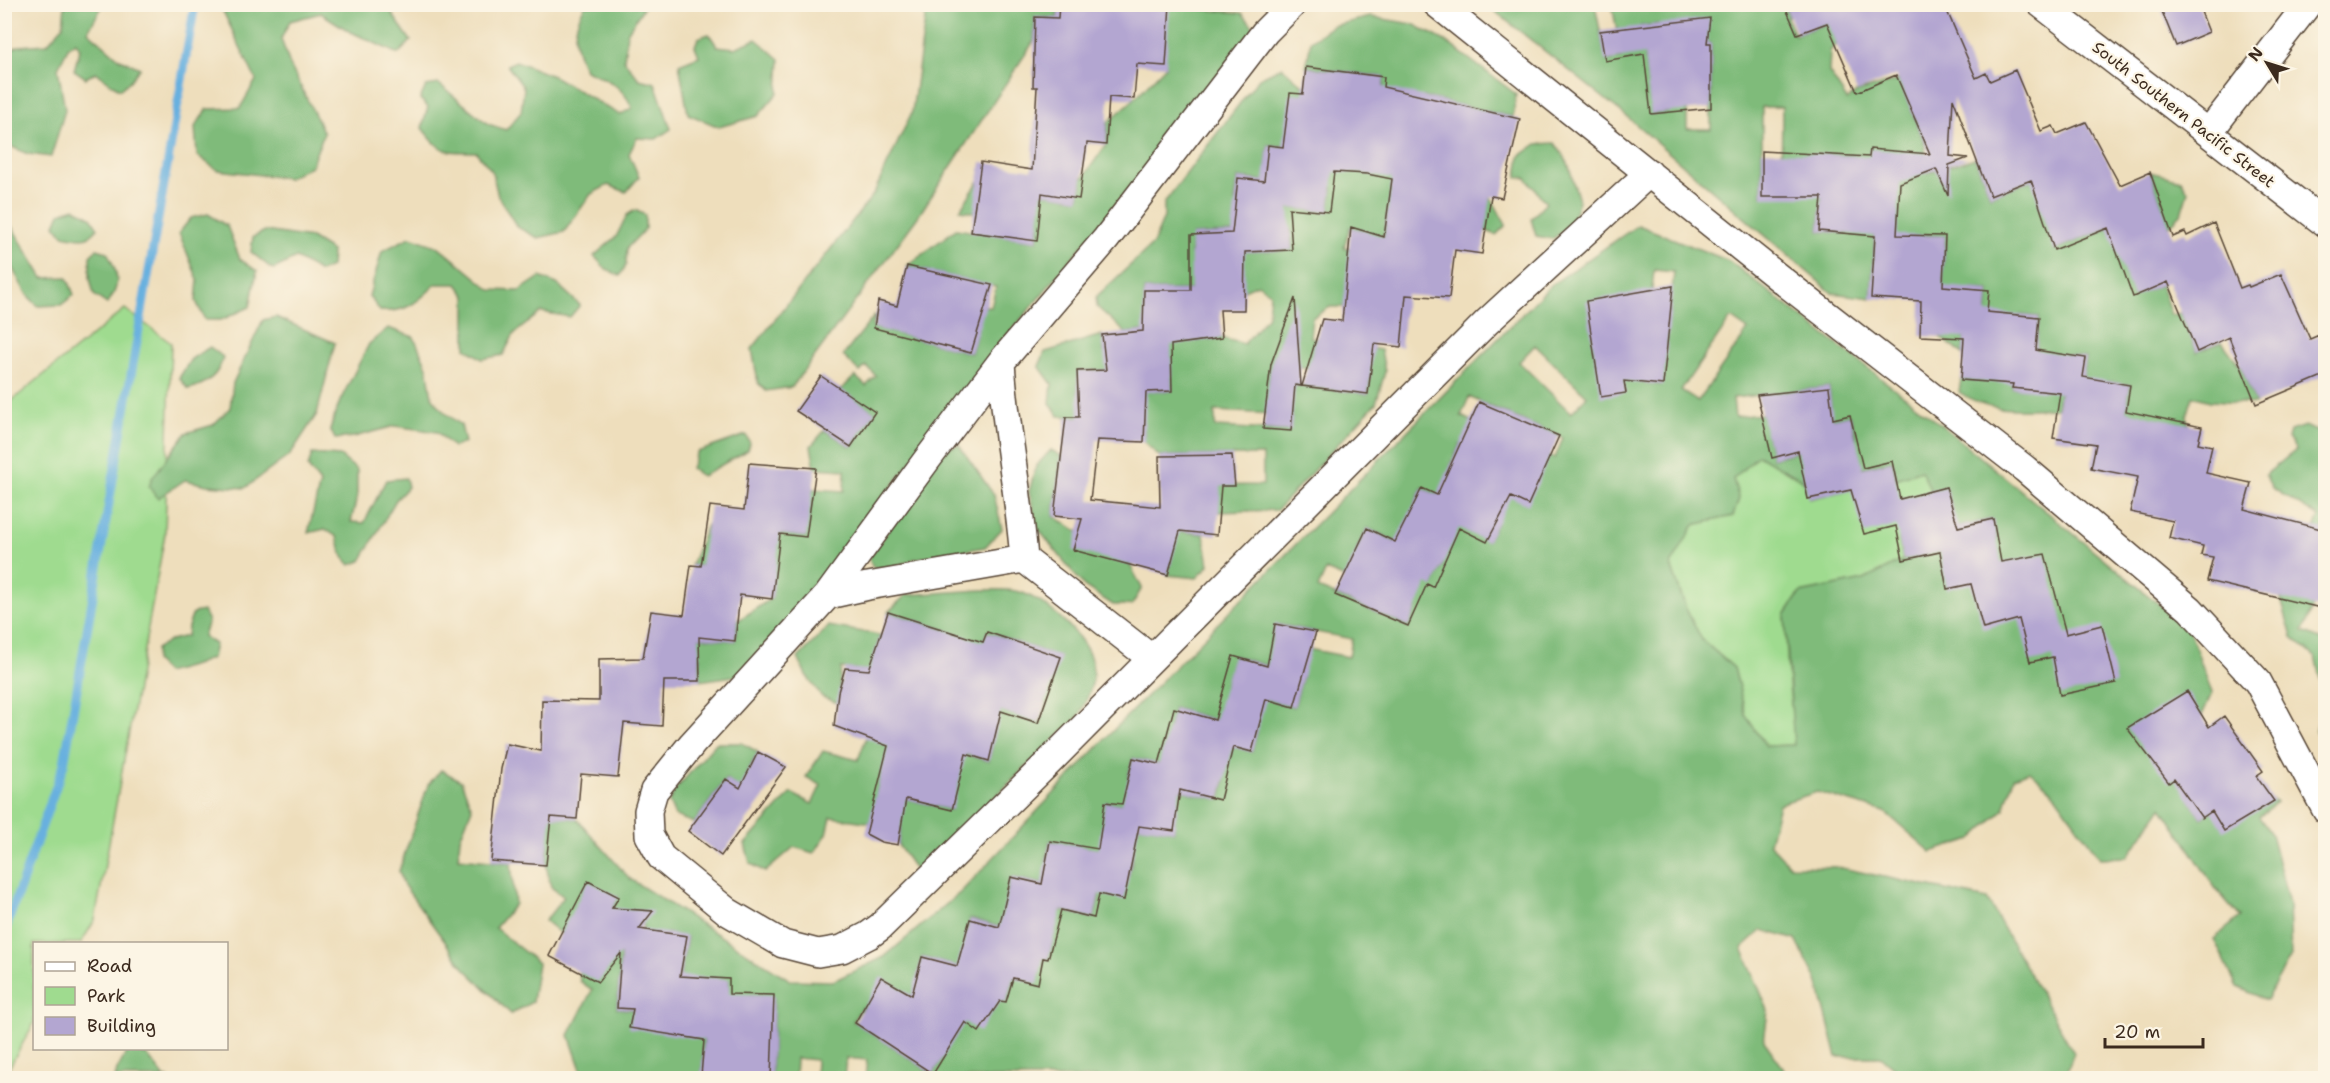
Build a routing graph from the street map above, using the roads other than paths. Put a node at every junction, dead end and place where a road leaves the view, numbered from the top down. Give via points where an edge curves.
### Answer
1 (1293, 4) edge
2 (1437, 4) edge
3 (2041, 4) edge
4 (2308, 4) edge
5 (2209, 132) junction
6 (1648, 173) junction
7 (2325, 224) edge
8 (1001, 362) junction
9 (1024, 559) junction
10 (828, 595) junction
11 (1152, 658) junction
12 (2325, 810) edge

1 - 8 street via 1265,32 1106,239
2 - 6 street
3 - 5 street, South Southern Pacific Street
4 - 5 street
5 - 7 street, South Southern Pacific Street
6 - 11 street via 1487,322
6 - 12 street via 2025,469 2190,609 2258,682
8 - 9 street
8 - 10 street
9 - 10 street
9 - 11 street
10 - 11 street via 665,775 654,791 648,811 649,835 661,857 728,912 783,944 818,953 842,949 880,927

